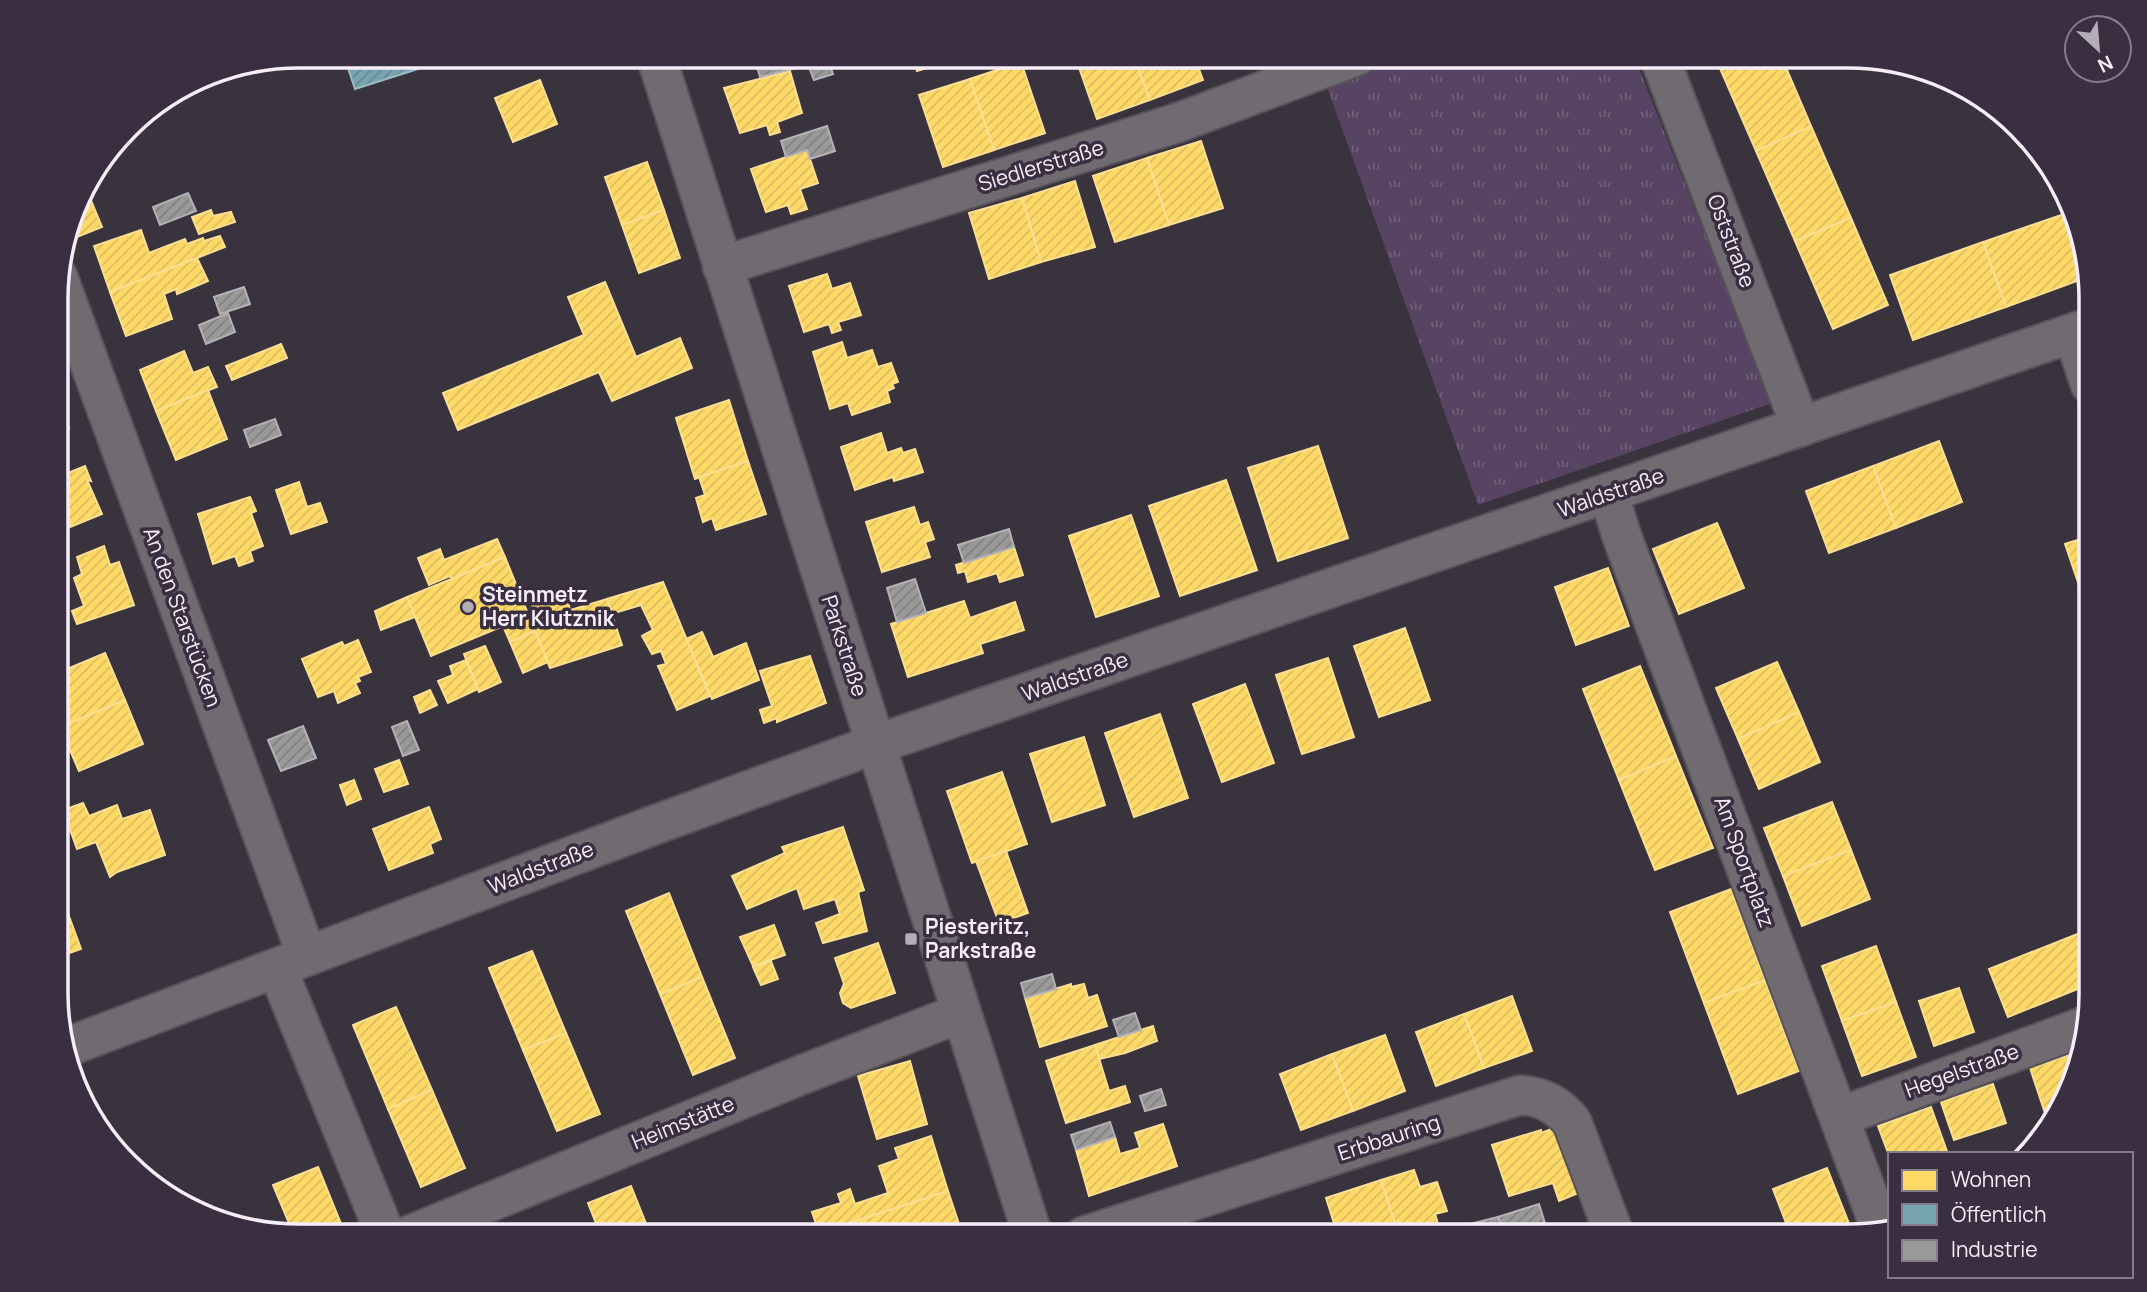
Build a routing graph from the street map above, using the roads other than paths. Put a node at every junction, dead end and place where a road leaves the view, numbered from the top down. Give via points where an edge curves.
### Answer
1 (660, 68) edge
2 (1325, 68) edge
3 (1664, 68) edge
4 (722, 266) junction
5 (68, 306) edge
6 (2078, 331) edge
7 (1801, 427) junction
8 (1609, 494) junction
9 (876, 745) junction
10 (292, 962) junction
11 (961, 1013) junction
12 (2075, 1030) edge
13 (75, 1044) edge
14 (1839, 1117) junction
15 (1878, 1221) edge
16 (1123, 1223) edge
17 (1610, 1223) edge
18 (382, 1224) edge
19 (437, 1224) edge
20 (1029, 1224) edge

1 - 4 street, Parkstraße
2 - 4 street, Siedlerstraße via 1177,123
3 - 7 street, Oststraße
4 - 9 street, Parkstraße
5 - 10 street, An den Starstücken
6 - 7 street, Waldstraße
7 - 8 street, Waldstraße
8 - 9 street, Waldstraße
8 - 14 street, Am Sportplatz
9 - 10 street, Waldstraße
9 - 11 street, Parkstraße
10 - 13 street, Waldstraße
10 - 18 street
11 - 19 street, Heimstätte
11 - 20 street, Parkstraße
12 - 14 street, Hegelstraße
14 - 15 street, Am Sportplatz
16 - 17 street, Erbbauring via 1520,1095 1552,1102 1572,1122

